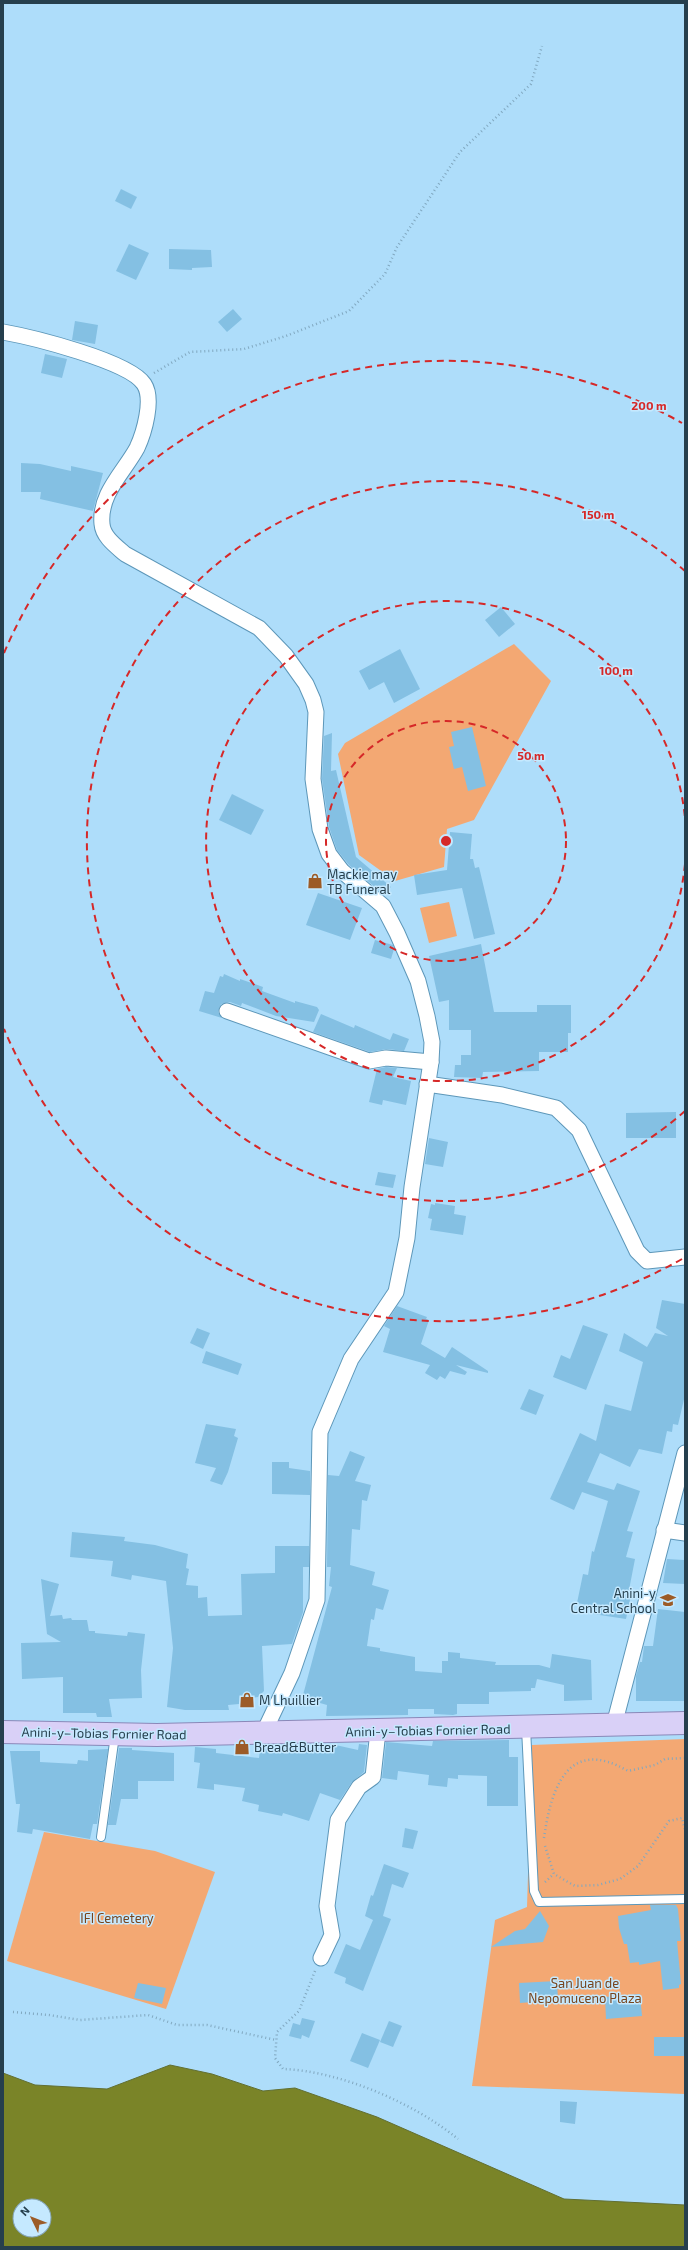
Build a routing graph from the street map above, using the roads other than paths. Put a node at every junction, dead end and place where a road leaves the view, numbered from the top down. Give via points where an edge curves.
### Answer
1 (3, 332) edge
2 (227, 1011) dead end
3 (431, 1062) junction
4 (427, 1084) junction
5 (685, 1257) edge
6 (685, 1453) edge
7 (664, 1530) junction
8 (685, 1533) edge
9 (685, 1723) edge
10 (614, 1725) junction
11 (526, 1728) junction
12 (378, 1731) junction
13 (3, 1732) edge
14 (264, 1732) junction
15 (115, 1734) junction
16 (101, 1837) dead end
17 (685, 1899) edge
18 (321, 1958) road end

1 - 3 street via 38,339 122,367 135,374 145,384 149,404 145,425 137,447 107,495 102,510 102,525 109,540 126,554 259,628 286,656 306,684 316,712 313,779 320,829 329,854 342,871 383,906 397,933 418,981 432,1042
2 - 3 street via 369,1060 386,1058
3 - 4 street
4 - 5 street via 502,1095 556,1108 579,1130 636,1251 647,1261
4 - 14 street via 407,1238 396,1292 351,1359 320,1432 317,1600 292,1673
6 - 7 street
7 - 8 street
7 - 10 street
9 - 10 main road, Anini-y–Tobias Fornier Road
10 - 11 main road, Anini-y–Tobias Fornier Road
11 - 12 main road, Anini-y–Tobias Fornier Road
11 - 17 lane via 534,1891 539,1902
12 - 14 main road, Anini-y–Tobias Fornier Road
12 - 18 street via 373,1777 359,1787 338,1820 326,1906 332,1935
13 - 15 main road, Anini-y–Tobias Fornier Road
14 - 15 main road, Anini-y–Tobias Fornier Road
15 - 16 lane

